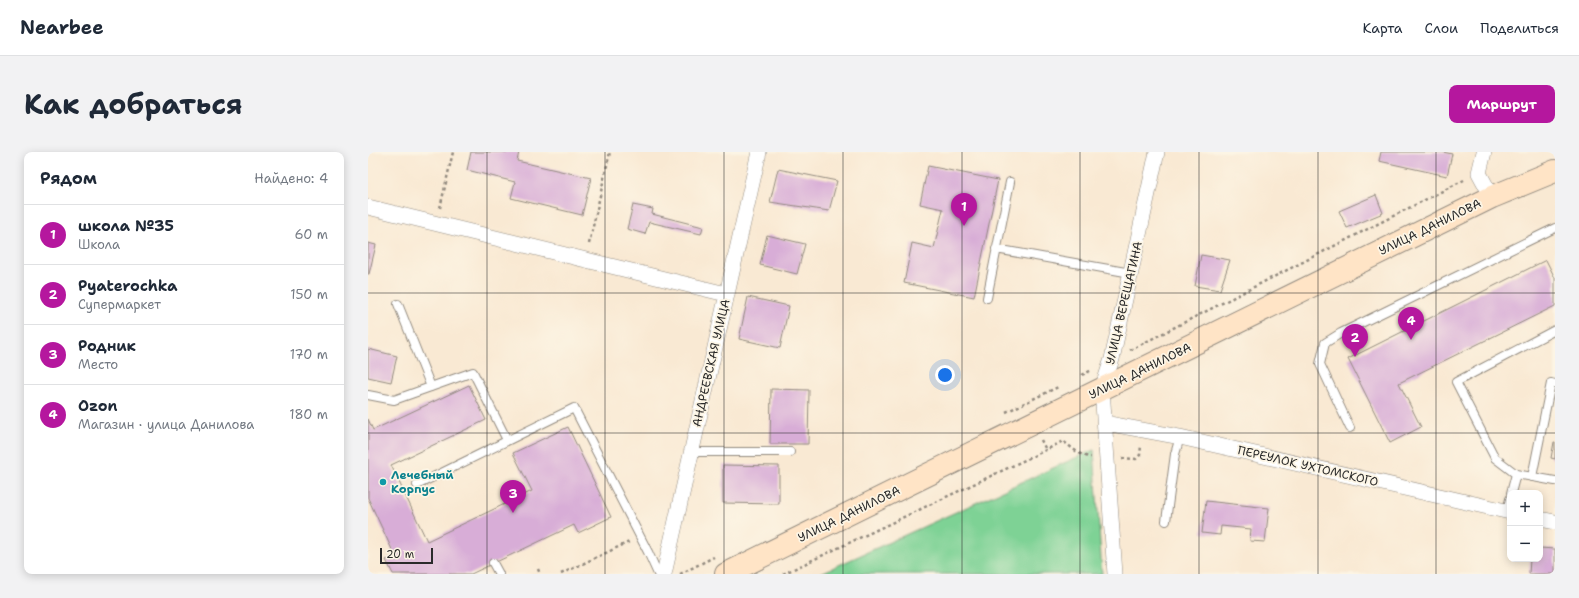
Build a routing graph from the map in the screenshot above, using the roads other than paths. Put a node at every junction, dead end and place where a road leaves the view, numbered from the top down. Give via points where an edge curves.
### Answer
1 (759, 152) edge
2 (1157, 152) edge
3 (1484, 152) edge
4 (1555, 171) edge
5 (1010, 182) dead end
6 (1492, 197) junction
7 (368, 208) edge
8 (1555, 228) edge
9 (996, 249) junction
10 (1131, 273) junction
11 (726, 294) junction
12 (987, 298) dead end
13 (398, 304) dead end
14 (1555, 330) edge
15 (1555, 384) edge
16 (431, 387) junction
17 (1102, 389) junction
18 (368, 395) edge
19 (1106, 422) junction
20 (1350, 428) dead end
21 (1180, 437) junction
22 (507, 440) junction
23 (691, 452) junction
24 (790, 452) dead end
25 (1516, 474) junction
26 (1532, 477) junction
27 (1555, 481) edge
28 (417, 485) dead end
29 (1512, 490) edge
30 (1507, 508) edge
31 (1543, 520) edge
32 (1166, 521) dead end
33 (1555, 522) edge
34 (494, 563) dead end
35 (721, 565) edge
36 (499, 574) edge
37 (658, 574) edge
38 (664, 574) edge
39 (1115, 574) edge

1 - 11 street, АНДРЕЕВСКАЯ УЛИЦА
2 - 10 street, УЛИЦА ВЕРЕЩАГИНА
3 - 6 street via 1478,173
4 - 6 main road, УЛИЦА ДАНИЛОВА
5 - 9 lane
6 - 17 main road, УЛИЦА ДАНИЛОВА
7 - 11 street
8 - 20 lane via 1325,343 1320,364
9 - 10 lane
9 - 12 lane
10 - 17 street, УЛИЦА ВЕРЕЩАГИНА via 1112,359
11 - 23 street, АНДРЕЕВСКАЯ УЛИЦА
13 - 16 lane
14 - 25 lane via 1456,382 1495,458
15 - 26 lane via 1551,383
16 - 18 lane via 394,400
16 - 22 lane via 473,372
17 - 19 street, УЛИЦА ВЕРЕЩАГИНА
17 - 35 main road, УЛИЦА ДАНИЛОВА
19 - 21 street, ПЕРЕУЛОК УХТОМСКОГО
19 - 39 street, УЛИЦА ВЕРЕЩАГИНА
21 - 30 street, ПЕРЕУЛОК УХТОМСКОГО
21 - 32 lane via 1175,454
22 - 28 lane
22 - 37 lane via 574,408
23 - 24 lane
23 - 38 street, АНДРЕЕВСКАЯ УЛИЦА
25 - 26 lane
25 - 29 lane
26 - 27 lane
31 - 33 street
34 - 36 lane

